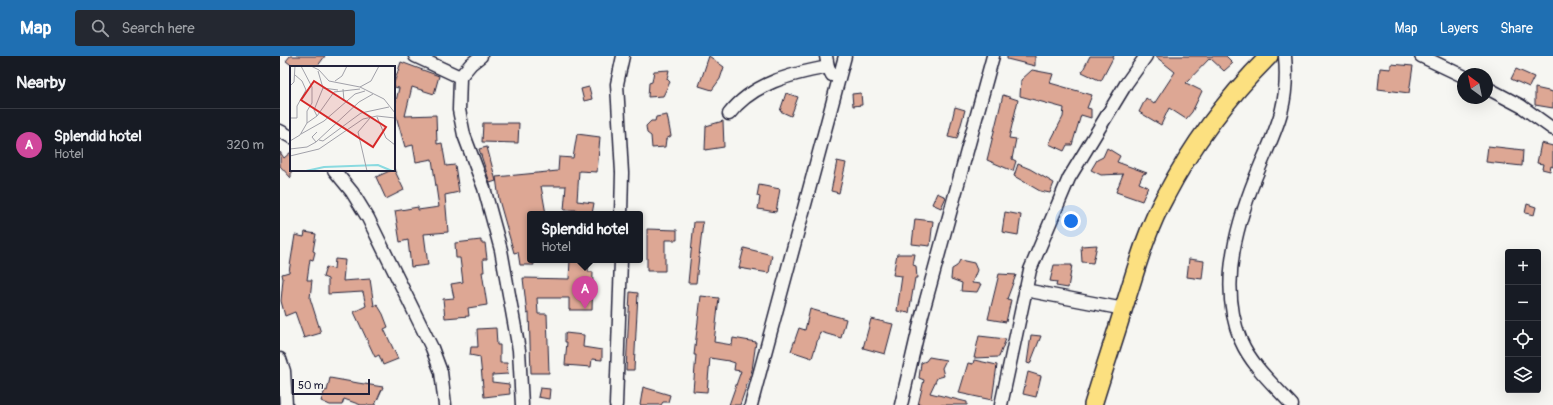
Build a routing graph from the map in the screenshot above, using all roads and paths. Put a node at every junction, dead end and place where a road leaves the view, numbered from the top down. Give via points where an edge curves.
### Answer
1 (415, 56) edge
2 (481, 56) edge
3 (845, 56) edge
4 (993, 56) edge
5 (1146, 56) edge
6 (1285, 56) edge
7 (1421, 56) edge
8 (1266, 57) edge
9 (620, 58) edge
10 (827, 62) edge
11 (1457, 73) edge
12 (460, 77) junction
13 (838, 84) junction
14 (1493, 91) edge
15 (729, 114) dead end
16 (1553, 128) edge
17 (280, 131) edge
18 (290, 136) edge
19 (335, 171) edge
20 (621, 211) edge
21 (621, 263) edge
22 (1025, 290) junction
23 (1124, 309) junction
24 (280, 359) edge
25 (286, 405) edge
26 (445, 405) edge
27 (522, 405) edge
28 (616, 405) edge
29 (751, 405) edge
30 (901, 405) edge
31 (1002, 405) edge
32 (1093, 405) edge
33 (1292, 405) edge

1 - 12 street
2 - 12 street
3 - 13 street
4 - 30 street via 922,315
5 - 22 street via 1069,178 1037,251
6 - 33 street via 1286,98 1234,246 1231,298 1232,311 1242,342 1258,369
7 - 11 street
8 - 23 highway via 1211,123 1179,172 1151,226
9 - 20 street via 617,84 622,172
10 - 13 street
10 - 15 street via 769,83 736,104
12 - 27 street via 459,110 464,135 484,188 512,304 519,350
13 - 29 street
14 - 16 street
17 - 18 street
19 - 26 street via 368,218 432,348 441,372
21 - 28 street
22 - 23 street
22 - 31 street
23 - 32 highway
24 - 25 street via 284,370

